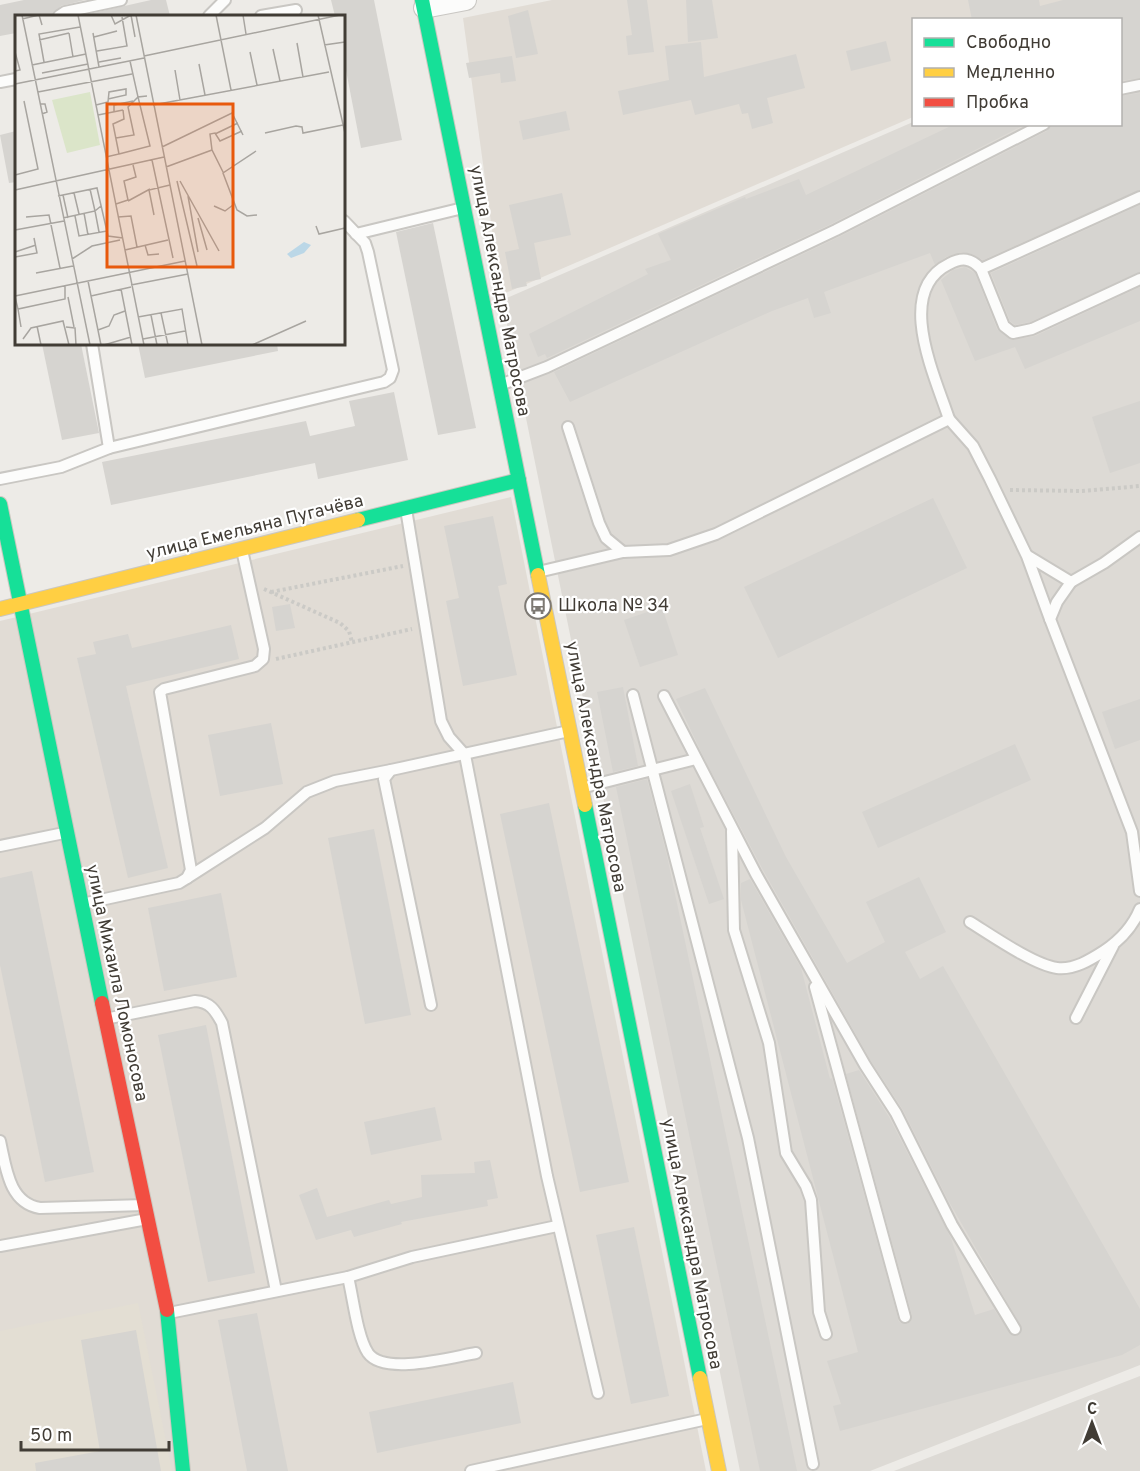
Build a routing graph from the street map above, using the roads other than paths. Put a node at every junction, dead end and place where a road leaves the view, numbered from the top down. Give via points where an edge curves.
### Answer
1 (122, 0) edge
2 (225, 0) edge
3 (466, 0) edge
4 (423, 4) edge
5 (296, 9) edge
6 (60, 15) edge
7 (210, 15) edge
8 (266, 15) edge
9 (15, 79) edge
10 (0, 82) edge
11 (1140, 85) edge
12 (1122, 88) edge
13 (1040, 126) edge
14 (1140, 197) edge
15 (464, 208) junction
16 (345, 223) edge
17 (356, 234) junction
18 (981, 269) junction
19 (1140, 279) edge
20 (92, 345) edge
21 (500, 386) junction
22 (949, 419) junction
23 (568, 427) dead end
24 (109, 448) junction
25 (0, 479) edge
26 (519, 480) junction
27 (0, 504) edge
28 (406, 509) junction
29 (1140, 537) edge
30 (242, 550) junction
31 (623, 552) junction
32 (1027, 556) junction
33 (537, 572) junction
34 (1071, 582) junction
35 (20, 606) junction
36 (0, 609) edge
37 (1050, 619) junction
38 (633, 695) dead end
39 (664, 696) dead end
40 (569, 731) junction
41 (465, 755) junction
42 (696, 759) junction
43 (391, 770) junction
44 (652, 770) junction
45 (581, 788) junction
46 (732, 828) junction
47 (65, 832) junction
48 (0, 846) edge
49 (187, 878) junction
50 (1140, 891) edge
51 (82, 904) junction
52 (1140, 909) edge
53 (970, 922) dead end
54 (1113, 945) junction
55 (812, 972) junction
56 (431, 1005) dead end
57 (1076, 1018) dead end
58 (105, 1019) junction
59 (0, 1144) edge
60 (147, 1212) junction
61 (557, 1226) junction
62 (0, 1246) edge
63 (348, 1276) junction
64 (276, 1291) junction
65 (168, 1313) junction
66 (905, 1317) dead end
67 (1015, 1329) dead end
68 (826, 1334) dead end
69 (476, 1353) dead end
70 (598, 1393) dead end
71 (708, 1419) junction
72 (813, 1464) dead end
73 (183, 1471) edge
74 (471, 1471) edge
75 (719, 1471) edge

1 - 6 lane
2 - 7 lane
3 - 4 street
4 - 15 street, улица Александра Матросова
5 - 8 lane
9 - 10 lane
11 - 12 lane
13 - 21 lane via 836,230
14 - 18 lane
15 - 17 lane
15 - 21 street, улица Александра Матросова
16 - 17 lane
17 - 24 lane via 368,252 393,370 390,378
18 - 19 lane via 1004,326 1013,333 1032,329
18 - 22 lane via 963,259 936,270 921,311 921,332
20 - 24 lane
21 - 26 street, улица Александра Матросова
22 - 31 lane via 716,534 669,549
22 - 32 lane via 973,446
23 - 31 lane via 599,523 606,538
24 - 25 lane via 61,467
26 - 28 street, улица Емельяна Пугачёва
26 - 33 street, улица Александра Матросова
27 - 35 street, улица Михаила Ломоносова
28 - 30 street, улица Емельяна Пугачёва
28 - 41 lane via 441,721
29 - 34 lane
30 - 35 street, улица Емельяна Пугачёва
30 - 49 lane via 264,649 261,662 160,692 192,861
31 - 33 lane
32 - 34 lane
32 - 37 lane
33 - 40 street, улица Александра Матросова
34 - 37 lane
35 - 36 street, улица Емельяна Пугачёва
35 - 47 street, улица Михаила Ломоносова
37 - 50 lane via 1129,821
38 - 44 lane
39 - 42 lane
40 - 41 lane
40 - 45 street, улица Александра Матросова
41 - 43 lane
41 - 61 lane
42 - 44 lane
42 - 46 lane
43 - 49 lane via 335,781 306,792 266,828
43 - 56 lane via 384,779
44 - 45 lane
44 - 72 lane via 748,1138
45 - 71 street, улица Александра Матросова
46 - 55 lane
46 - 68 lane via 732,921 769,1043 786,1153 811,1200 819,1312
47 - 48 lane
47 - 51 street, улица Михаила Ломоносова
49 - 51 lane via 160,888
51 - 58 street, улица Михаила Ломоносова
52 - 54 lane
53 - 54 lane via 1056,968 1080,964
54 - 57 lane
55 - 66 lane
55 - 67 lane via 896,1113 952,1225
58 - 60 street, улица Михаила Ломоносова
58 - 64 lane via 195,1001 204,1002 217,1013
59 - 60 lane via 15,1194 29,1206
60 - 62 lane
60 - 65 street, улица Михаила Ломоносова
61 - 63 lane via 412,1257
61 - 70 lane
63 - 64 lane
63 - 69 lane via 364,1341 376,1360 400,1365
64 - 65 lane
65 - 73 street, улица Михаила Ломоносова
71 - 74 lane
71 - 75 street, улица Александра Матросова

